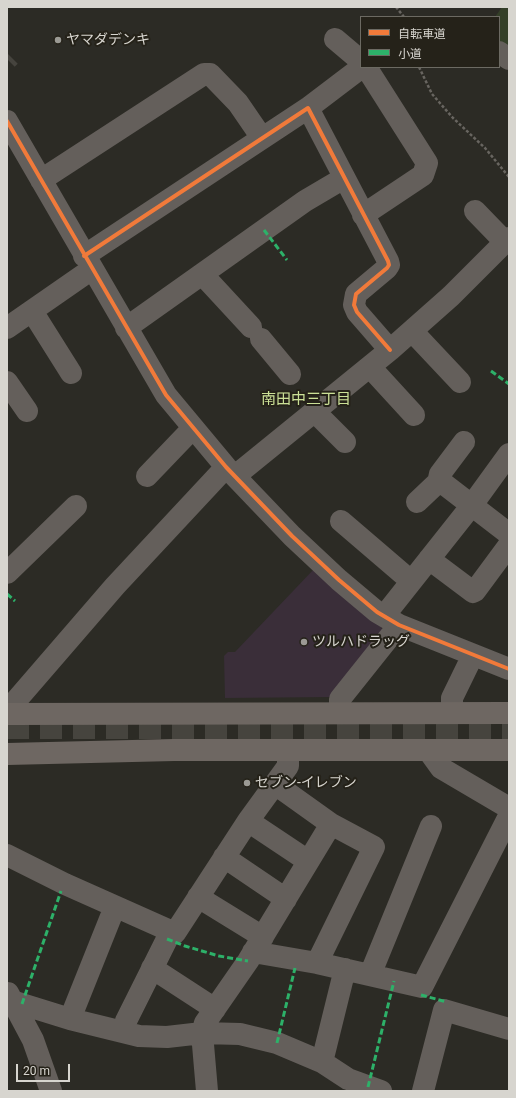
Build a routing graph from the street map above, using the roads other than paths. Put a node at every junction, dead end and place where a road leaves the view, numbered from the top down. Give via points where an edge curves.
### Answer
1 (335, 39) dead end
2 (500, 53) edge
3 (509, 59) edge
4 (360, 61) edge
5 (361, 68) edge
6 (367, 68) edge
7 (308, 108) junction
8 (7, 121) edge
9 (262, 138) junction
10 (344, 178) junction
11 (41, 180) junction
12 (475, 211) dead end
13 (363, 215) junction
14 (507, 240) edge
15 (88, 262) junction
16 (202, 274) junction
17 (32, 311) junction
18 (7, 328) edge
19 (126, 328) junction
20 (412, 331) junction
21 (390, 350) junction
22 (370, 367) junction
23 (71, 373) dead end
24 (290, 374) dead end
25 (7, 382) edge
26 (460, 382) dead end
27 (27, 411) dead end
28 (314, 411) junction
29 (414, 415) dead end
30 (193, 428) junction
31 (345, 442) dead end
32 (464, 442) dead end
33 (509, 454) edge
34 (230, 472) junction
35 (147, 476) dead end
36 (438, 483) junction
37 (417, 502) dead end
38 (472, 505) junction
39 (76, 506) dead end
40 (342, 521) dead end
41 (509, 534) edge
42 (509, 545) edge
43 (429, 559) junction
44 (8, 570) edge
45 (411, 581) junction
46 (392, 621) junction
47 (473, 655) junction
48 (509, 670) edge
49 (7, 712) edge
50 (452, 712) junction
51 (340, 713) junction
52 (509, 713) edge
53 (288, 750) junction
54 (428, 750) junction
55 (509, 750) edge
56 (7, 754) edge
57 (274, 784) junction
58 (509, 808) edge
59 (509, 816) edge
60 (248, 821) junction
61 (332, 824) junction
62 (431, 826) dead end
63 (7, 855) edge
64 (224, 857) junction
65 (308, 861) junction
66 (198, 897) junction
67 (286, 899) junction
68 (112, 914) dead end
69 (171, 931) junction
70 (258, 944) junction
71 (317, 963) junction
72 (152, 968) junction
73 (346, 969) junction
74 (370, 975) junction
75 (10, 996) edge
76 (215, 1009) junction
77 (70, 1019) junction
78 (509, 1029) edge
79 (123, 1032) junction
80 (202, 1033) junction
81 (322, 1062) junction
82 (349, 1085) edge
83 (51, 1091) edge
84 (207, 1091) edge
85 (381, 1091) edge
86 (422, 1091) edge

1 - 4 street
2 - 3 street
5 - 7 street
6 - 13 street via 427,163 423,175
7 - 9 street
7 - 10 street
8 - 11 street
9 - 11 street via 238,103 210,74 204,74
9 - 15 street
10 - 13 street
10 - 16 street via 305,201
11 - 15 street
12 - 14 street
13 - 21 street via 388,265 356,294 354,305 357,312
14 - 20 street
15 - 17 street
15 - 19 street
16 - 19 street
16 - 24 street
17 - 18 street
17 - 23 street
19 - 30 street via 166,395
20 - 21 street
20 - 26 street
21 - 22 street
22 - 28 street
22 - 29 street
25 - 27 street
28 - 31 street
28 - 34 street
30 - 34 street
30 - 35 street
32 - 36 street via 440,474
33 - 38 street
34 - 46 street via 339,580 377,612
34 - 49 street via 115,586
36 - 37 street
36 - 38 street via 444,484
38 - 41 street
38 - 43 street
39 - 44 street
40 - 45 street
42 - 43 street via 473,592
43 - 45 street
45 - 46 street
46 - 47 street
46 - 51 street via 340,699
47 - 48 street
47 - 50 street via 452,698
49 - 51 main road
50 - 51 main road
50 - 52 main road
53 - 54 main road
53 - 56 main road
53 - 57 street via 288,766
54 - 55 main road
54 - 58 street via 441,768
57 - 60 street
57 - 61 street
59 - 74 street via 422,987
60 - 64 street
60 - 65 street
61 - 65 street
61 - 71 street via 374,847
62 - 74 street
63 - 69 street
64 - 66 street
64 - 67 street
65 - 67 street
66 - 69 street via 175,933
66 - 70 street
67 - 70 street
68 - 77 street
69 - 72 street
70 - 71 street
70 - 76 street
71 - 73 street
72 - 76 street
72 - 79 street
73 - 74 street
73 - 81 street
75 - 77 street
75 - 83 street via 33,1040
76 - 80 street via 205,1023
77 - 79 street
78 - 86 street via 444,1010
79 - 80 street via 167,1038
80 - 81 street via 240,1034 277,1043
80 - 84 street
81 - 82 street
82 - 85 street

